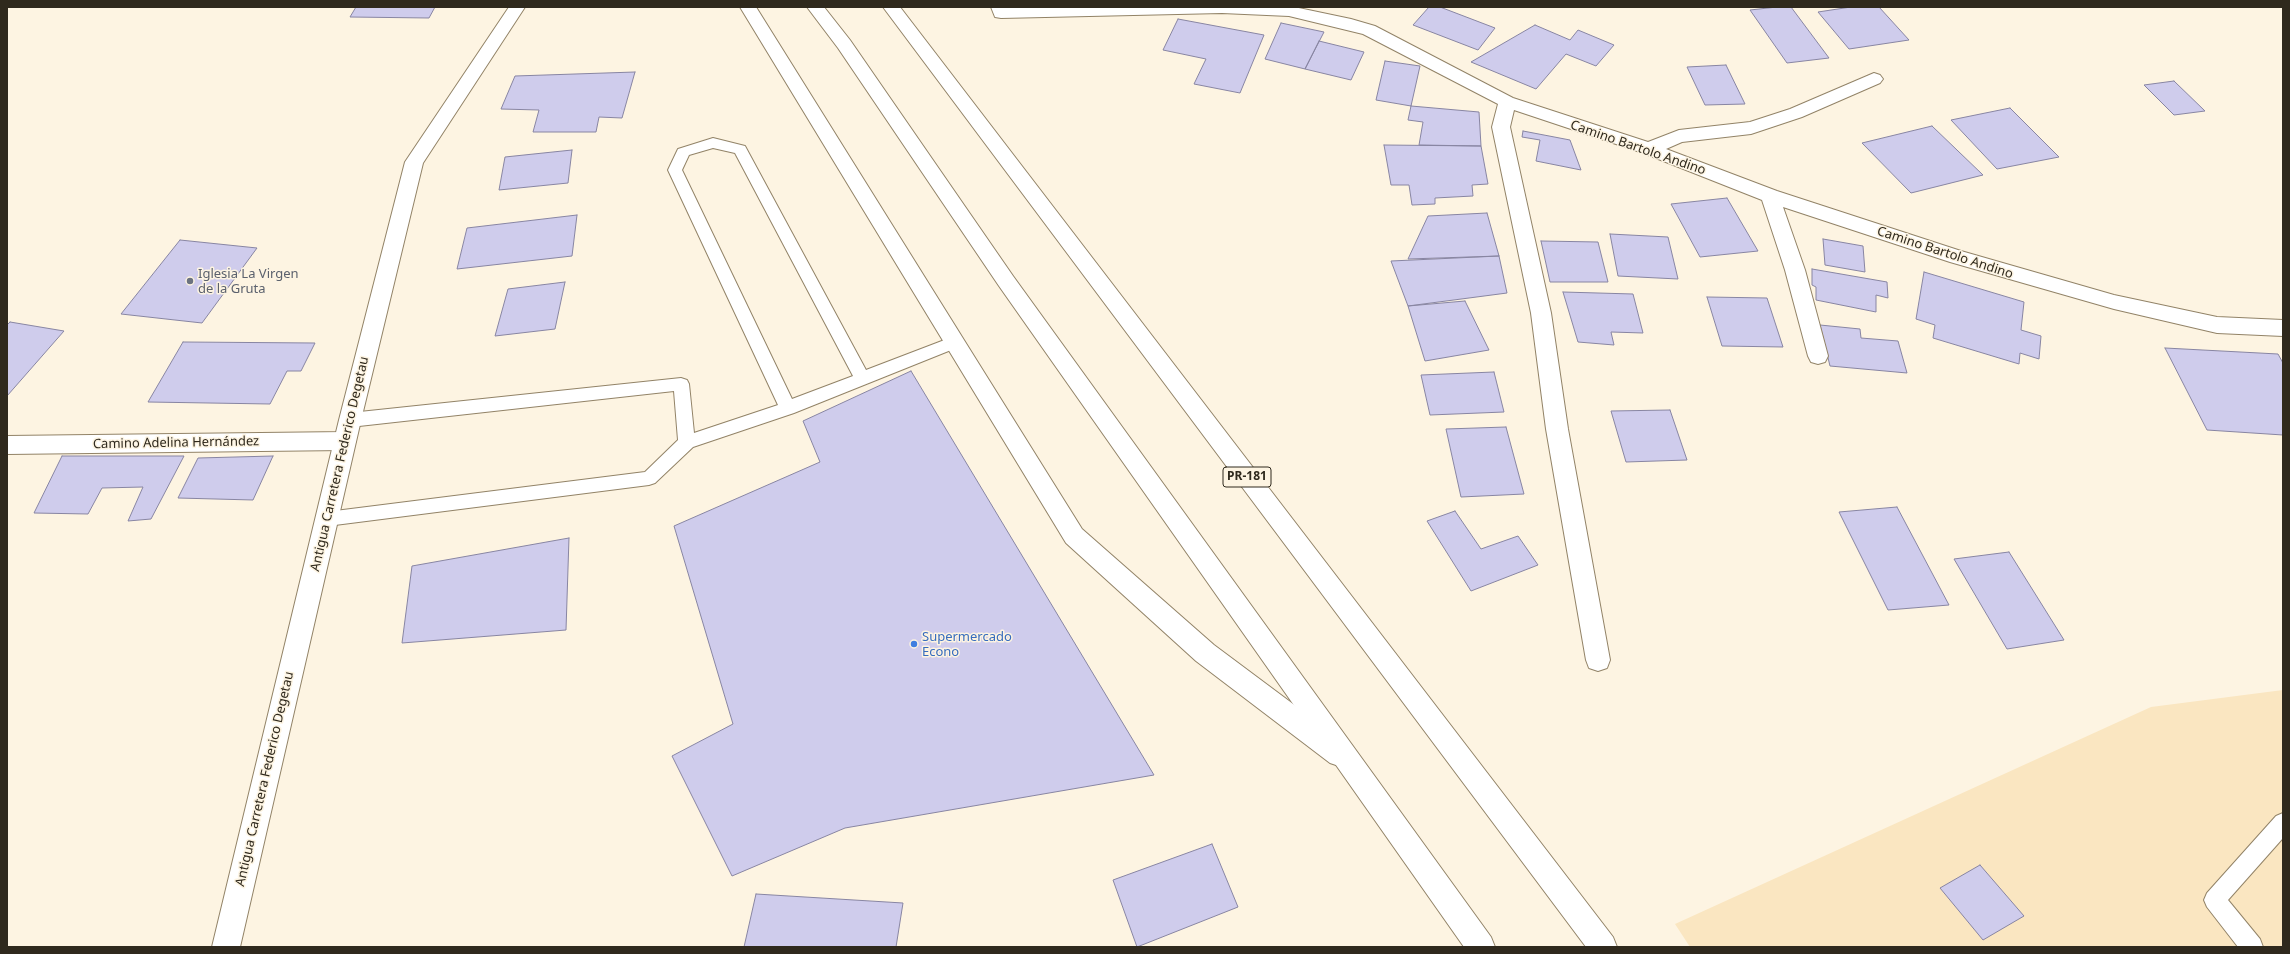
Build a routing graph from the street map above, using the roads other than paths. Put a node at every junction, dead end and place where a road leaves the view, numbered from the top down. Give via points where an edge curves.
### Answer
1 (517, 7) edge
2 (748, 7) edge
3 (815, 7) edge
4 (891, 7) edge
5 (999, 7) edge
6 (1874, 80) dead end
7 (1507, 102) junction
8 (1649, 149) junction
9 (1770, 196) junction
10 (2283, 328) edge
11 (955, 342) junction
12 (1818, 356) dead end
13 (863, 379) junction
14 (788, 408) junction
15 (350, 420) junction
16 (345, 441) junction
17 (687, 442) junction
18 (7, 445) edge
19 (327, 519) junction
20 (1598, 660) dead end
21 (1349, 761) junction
22 (2283, 823) edge
23 (226, 947) edge
24 (1482, 947) edge
25 (1603, 947) edge
26 (2252, 947) edge

1 - 15 street, Antigua Carretera Federico Degetau via 414,162
2 - 11 street
3 - 21 street via 844,44 1006,281
4 - 25 street, PR-181
5 - 7 street, Camino Bartolo Andino via 1001,13 1222,8 1289,11 1368,30
6 - 8 street via 1796,113 1751,128 1679,136
7 - 8 street, Camino Bartolo Andino
7 - 20 street via 1501,127 1541,313 1557,429
8 - 9 street, Camino Bartolo Andino
9 - 10 street, Camino Bartolo Andino via 1957,257 2114,302 2217,325
9 - 12 street via 1795,270
11 - 13 lane
11 - 21 street via 1074,536 1205,653
13 - 14 lane
13 - 14 lane via 740,149 713,143 683,152 675,170
14 - 17 lane
15 - 16 street, Antigua Carretera Federico Degetau
15 - 17 lane via 681,384
16 - 18 street, Camino Adelina Hernández
16 - 19 street, Antigua Carretera Federico Degetau
17 - 19 lane via 649,478
19 - 23 street, Antigua Carretera Federico Degetau
21 - 24 street
22 - 26 lane via 2214,900

